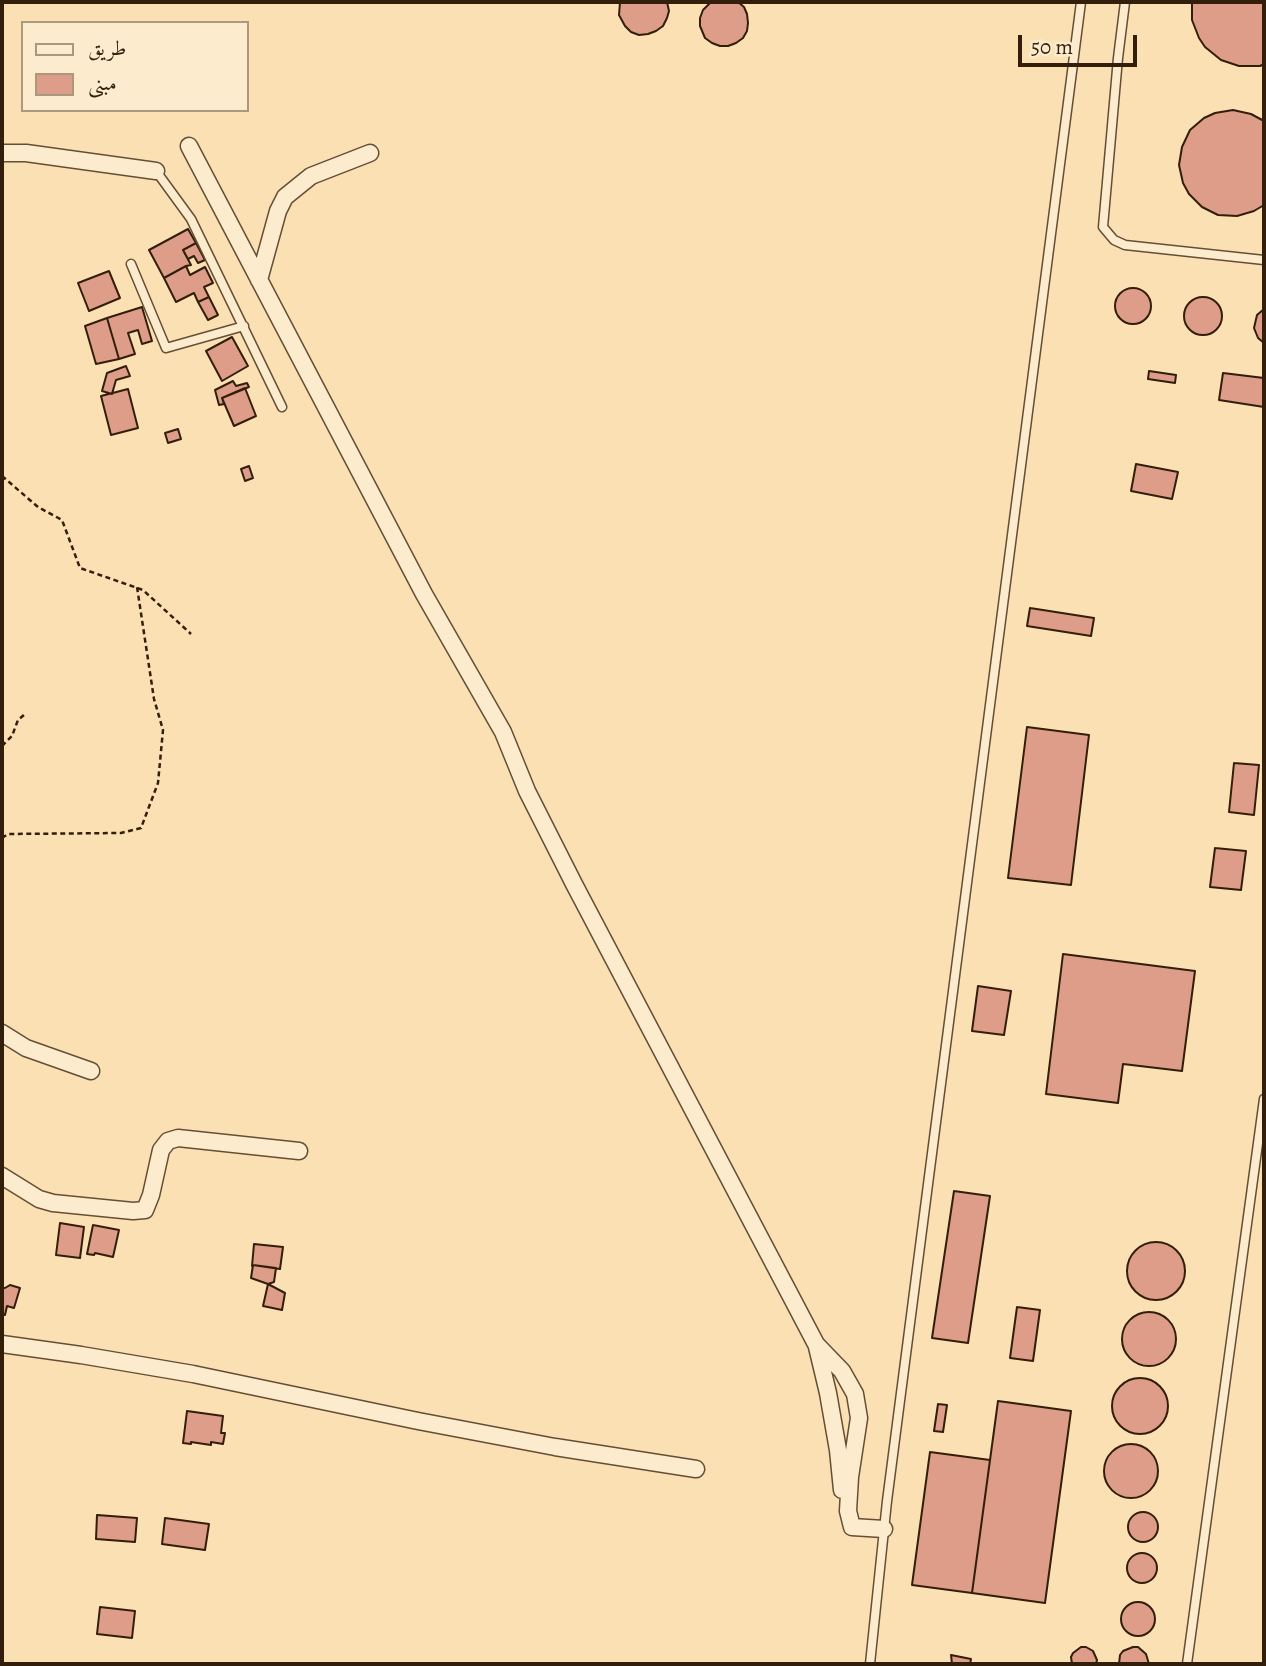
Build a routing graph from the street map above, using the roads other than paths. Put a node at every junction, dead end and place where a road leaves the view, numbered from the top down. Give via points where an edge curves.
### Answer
1 (1082, 2) edge
2 (1125, 2) edge
3 (189, 146) dead end
4 (2, 153) edge
5 (370, 153) dead end
6 (156, 171) joint
7 (1264, 260) edge
8 (131, 264) dead end
9 (259, 280) junction
10 (244, 327) junction
11 (282, 407) dead end
12 (2, 1033) edge
13 (90, 1072) dead end
14 (1264, 1099) edge
15 (299, 1151) dead end
16 (2, 1177) edge
17 (816, 1344) junction
18 (2, 1345) edge
19 (695, 1469) dead end
20 (848, 1511) junction
21 (884, 1529) junction
22 (870, 1664) edge
23 (1188, 1664) edge

1 - 21 lane
2 - 7 lane via 1103,227 1125,245
3 - 9 street
4 - 6 street
5 - 9 street via 311,176 285,197
6 - 10 lane via 191,219
8 - 10 lane via 166,348
9 - 17 street via 424,594 503,732 527,792
10 - 11 lane
12 - 13 street via 26,1048
14 - 23 lane
15 - 16 street via 178,1138 168,1141 161,1150 145,1210 53,1203
17 - 20 street
17 - 20 street via 842,1371 855,1394 859,1418
18 - 19 street via 181,1371 418,1421
20 - 21 street via 852,1527
21 - 22 lane

